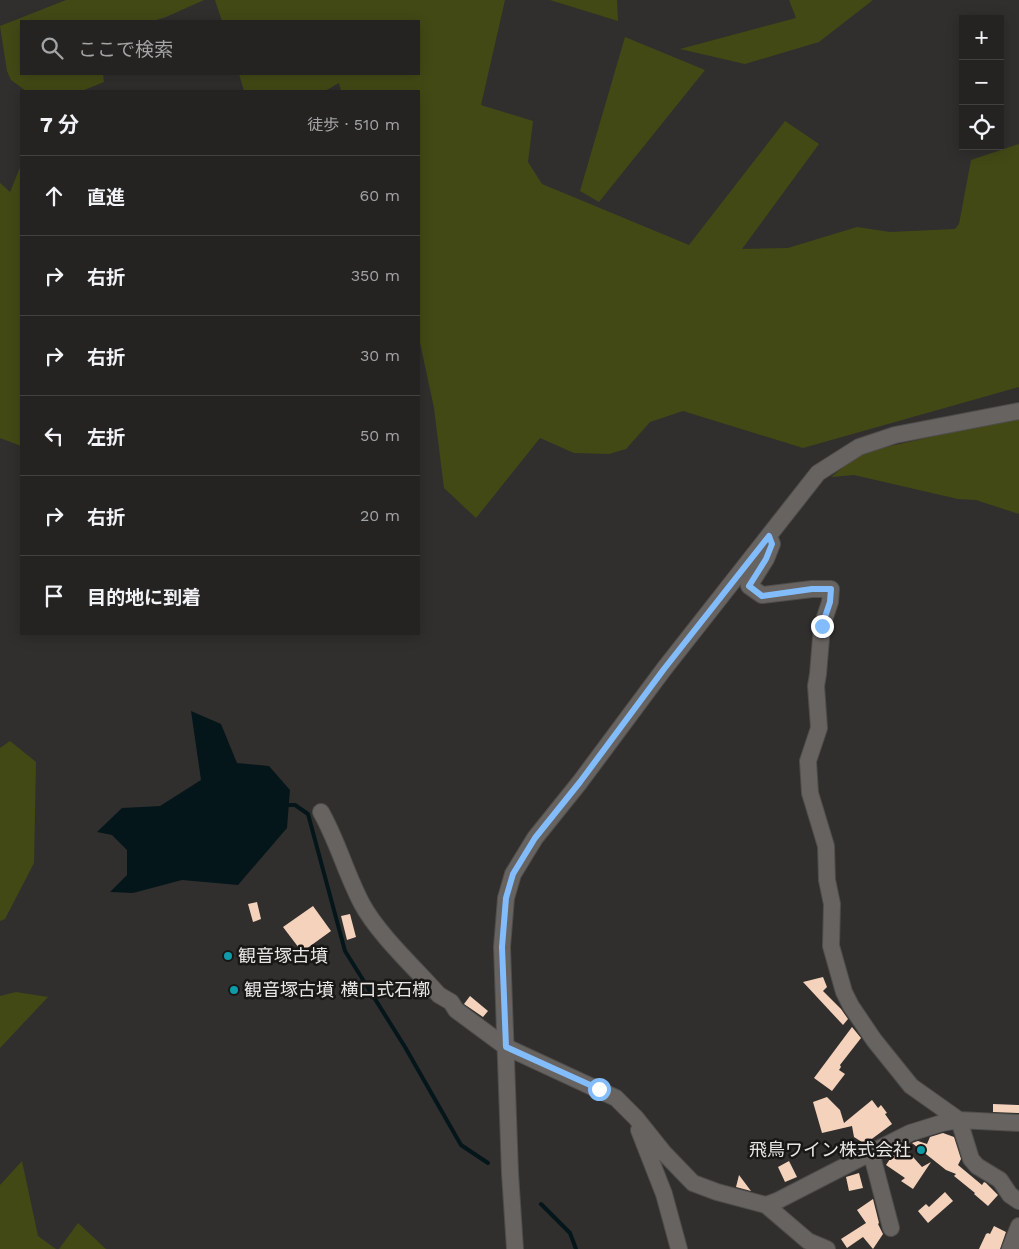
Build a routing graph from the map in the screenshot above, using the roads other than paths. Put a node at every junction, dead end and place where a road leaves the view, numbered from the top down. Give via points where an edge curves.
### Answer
1 (1019, 411) edge
2 (769, 536) junction
3 (321, 812) dead end
4 (506, 1047) junction
5 (636, 1118) junction
6 (959, 1120) junction
7 (1019, 1123) edge
8 (871, 1152) junction
9 (1019, 1202) edge
10 (766, 1205) junction
11 (1019, 1226) edge
12 (891, 1228) dead end
13 (515, 1249) edge
14 (679, 1249) edge
15 (826, 1249) edge
16 (1010, 1249) edge

1 - 2 street via 895,434 859,447 818,473
2 - 4 street via 535,838 513,874 506,898 502,947
2 - 6 street via 772,544 766,559 749,586 762,596 831,589 822,626 816,686 819,728 808,761 810,793 826,846 827,880 832,904 831,946 844,992 874,1040 911,1086
3 - 4 street via 362,906 380,931 456,1010
4 - 5 street via 616,1098
4 - 13 street
5 - 10 street via 693,1183
5 - 14 street via 664,1194
6 - 7 street
6 - 8 street via 910,1134
6 - 9 street via 971,1160 1000,1180
8 - 10 street
8 - 12 street
10 - 15 street via 808,1241
11 - 16 street

